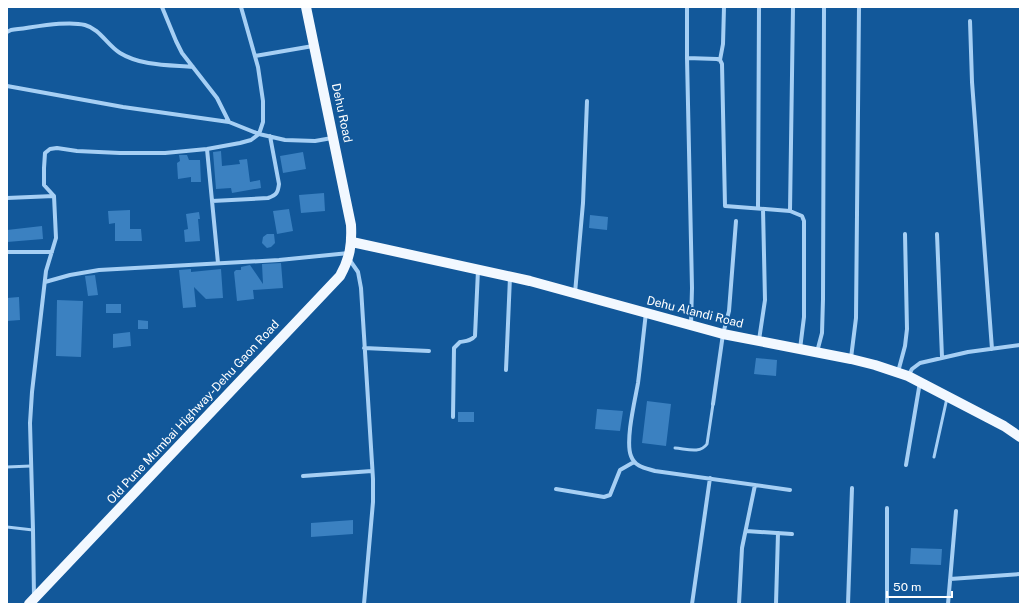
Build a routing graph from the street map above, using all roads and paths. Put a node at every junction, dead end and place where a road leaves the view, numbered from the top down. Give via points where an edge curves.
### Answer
1 (162, 7) edge
2 (241, 7) edge
3 (306, 7) edge
4 (687, 7) edge
5 (724, 7) edge
6 (759, 7) edge
7 (793, 7) edge
8 (824, 7) edge
9 (859, 7) edge
10 (970, 21) dead end
11 (7, 32) edge
12 (314, 46) junction
13 (255, 56) junction
14 (687, 58) junction
15 (720, 60) junction
16 (192, 67) junction
17 (7, 86) edge
18 (587, 101) dead end
19 (229, 122) junction
20 (259, 134) junction
21 (270, 136) junction
22 (334, 138) junction
23 (207, 149) junction
24 (54, 196) junction
25 (7, 198) edge
26 (212, 200) junction
27 (761, 208) junction
28 (790, 211) junction
29 (736, 221) dead end
30 (351, 225) joint
31 (905, 234) dead end
32 (937, 234) dead end
33 (352, 242) junction
34 (7, 252) edge
35 (52, 252) junction
36 (349, 255) junction
37 (218, 263) junction
38 (478, 269) junction
39 (510, 277) junction
40 (45, 282) junction
41 (575, 293) junction
42 (646, 313) junction
43 (690, 325) junction
44 (723, 334) junction
45 (758, 341) junction
46 (1020, 345) edge
47 (364, 348) junction
48 (800, 349) junction
49 (992, 349) junction
50 (429, 352) dead end
51 (817, 352) junction
52 (942, 357) junction
53 (851, 359) junction
54 (506, 370) dead end
55 (898, 372) junction
56 (908, 376) junction
57 (920, 382) junction
58 (948, 396) junction
59 (713, 404) joint
60 (453, 417) dead end
61 (1020, 436) edge
62 (675, 448) dead end
63 (934, 457) dead end
64 (634, 462) junction
65 (906, 465) dead end
66 (31, 466) junction
67 (7, 467) edge
68 (372, 471) junction
69 (302, 476) dead end
70 (710, 478) junction
71 (755, 485) junction
72 (852, 488) dead end
73 (556, 489) dead end
74 (790, 490) dead end
75 (887, 508) dead end
76 (956, 511) dead end
77 (7, 527) edge
78 (33, 530) junction
79 (746, 531) junction
80 (778, 533) junction
81 (792, 534) dead end
82 (1020, 574) edge
83 (950, 579) junction
84 (31, 601) edge
85 (364, 604) edge
86 (692, 604) edge
87 (739, 604) edge
88 (776, 604) edge
89 (848, 604) edge
90 (886, 604) edge
91 (948, 604) edge

1 - 16 street via 179,47
2 - 13 street
3 - 12 main road, Dehu Road
4 - 14 street
5 - 15 street
6 - 27 street
7 - 28 street
8 - 51 street via 823,299 822,333
9 - 53 street via 856,318
10 - 49 street via 972,82
11 - 16 street via 52,25 84,24 92,27 120,53 128,57 141,62
12 - 13 street
12 - 22 main road, Dehu Road
13 - 20 street via 263,102 263,122
14 - 15 street
14 - 43 street via 692,288
15 - 27 street via 726,206
16 - 19 street via 217,98
17 - 19 street via 123,107
18 - 41 street via 583,203
19 - 20 street
20 - 21 street
20 - 23 street via 246,142
21 - 22 street via 302,141
21 - 26 street via 279,184 275,196
22 - 30 main road, Dehu Road
23 - 24 street via 135,153 50,149 45,153 44,185
23 - 26 street
24 - 25 street
24 - 35 street via 56,238
26 - 37 street
27 - 28 street
27 - 45 street via 765,300
28 - 48 street via 802,216 804,227 804,317
29 - 44 street via 729,311
30 - 33 main road, Old Pune Mumbai Highway-Dehu Gaon Road
31 - 55 street via 907,329
32 - 52 street
33 - 36 main road, Old Pune Mumbai Highway-Dehu Gaon Road
33 - 38 main road, Dehu Alandi Road
34 - 35 street
35 - 40 street
36 - 37 street
36 - 47 street via 360,279
36 - 84 main road, Old Pune Mumbai Highway-Dehu Gaon Road via 340,276
37 - 40 street via 99,270
38 - 39 main road, Dehu Alandi Road
38 - 60 street via 475,336 473,339 460,342 454,348
39 - 41 main road, Dehu Alandi Road
39 - 54 street
40 - 66 street via 32,384
41 - 42 main road, Dehu Alandi Road
42 - 43 main road, Dehu Alandi Road
42 - 64 street via 629,439 630,455
43 - 44 main road, Dehu Alandi Road
44 - 45 main road, Dehu Alandi Road
44 - 59 street
45 - 48 main road, Dehu Alandi Road
46 - 49 street
47 - 50 street
47 - 68 street
48 - 51 main road, Dehu Alandi Road
49 - 52 street
51 - 53 main road, Dehu Alandi Road
52 - 56 street via 920,363
53 - 55 main road, Dehu Alandi Road
55 - 56 main road, Dehu Alandi Road
56 - 57 main road, Dehu Alandi Road
57 - 58 main road, Dehu Alandi Road
57 - 65 street
58 - 61 main road, Dehu Alandi Road
58 - 63 lane
59 - 62 lane via 704,449
64 - 70 street via 640,467 655,471
64 - 73 street via 620,470 610,495 604,497
66 - 67 lane
66 - 78 street
68 - 69 street
68 - 85 street via 373,502
70 - 71 street
70 - 86 street
71 - 74 street
71 - 79 street
72 - 89 street
75 - 90 street
76 - 83 street
77 - 78 lane
78 - 84 street
79 - 80 street
79 - 87 street
80 - 81 street
80 - 88 street
82 - 83 street
83 - 91 street

